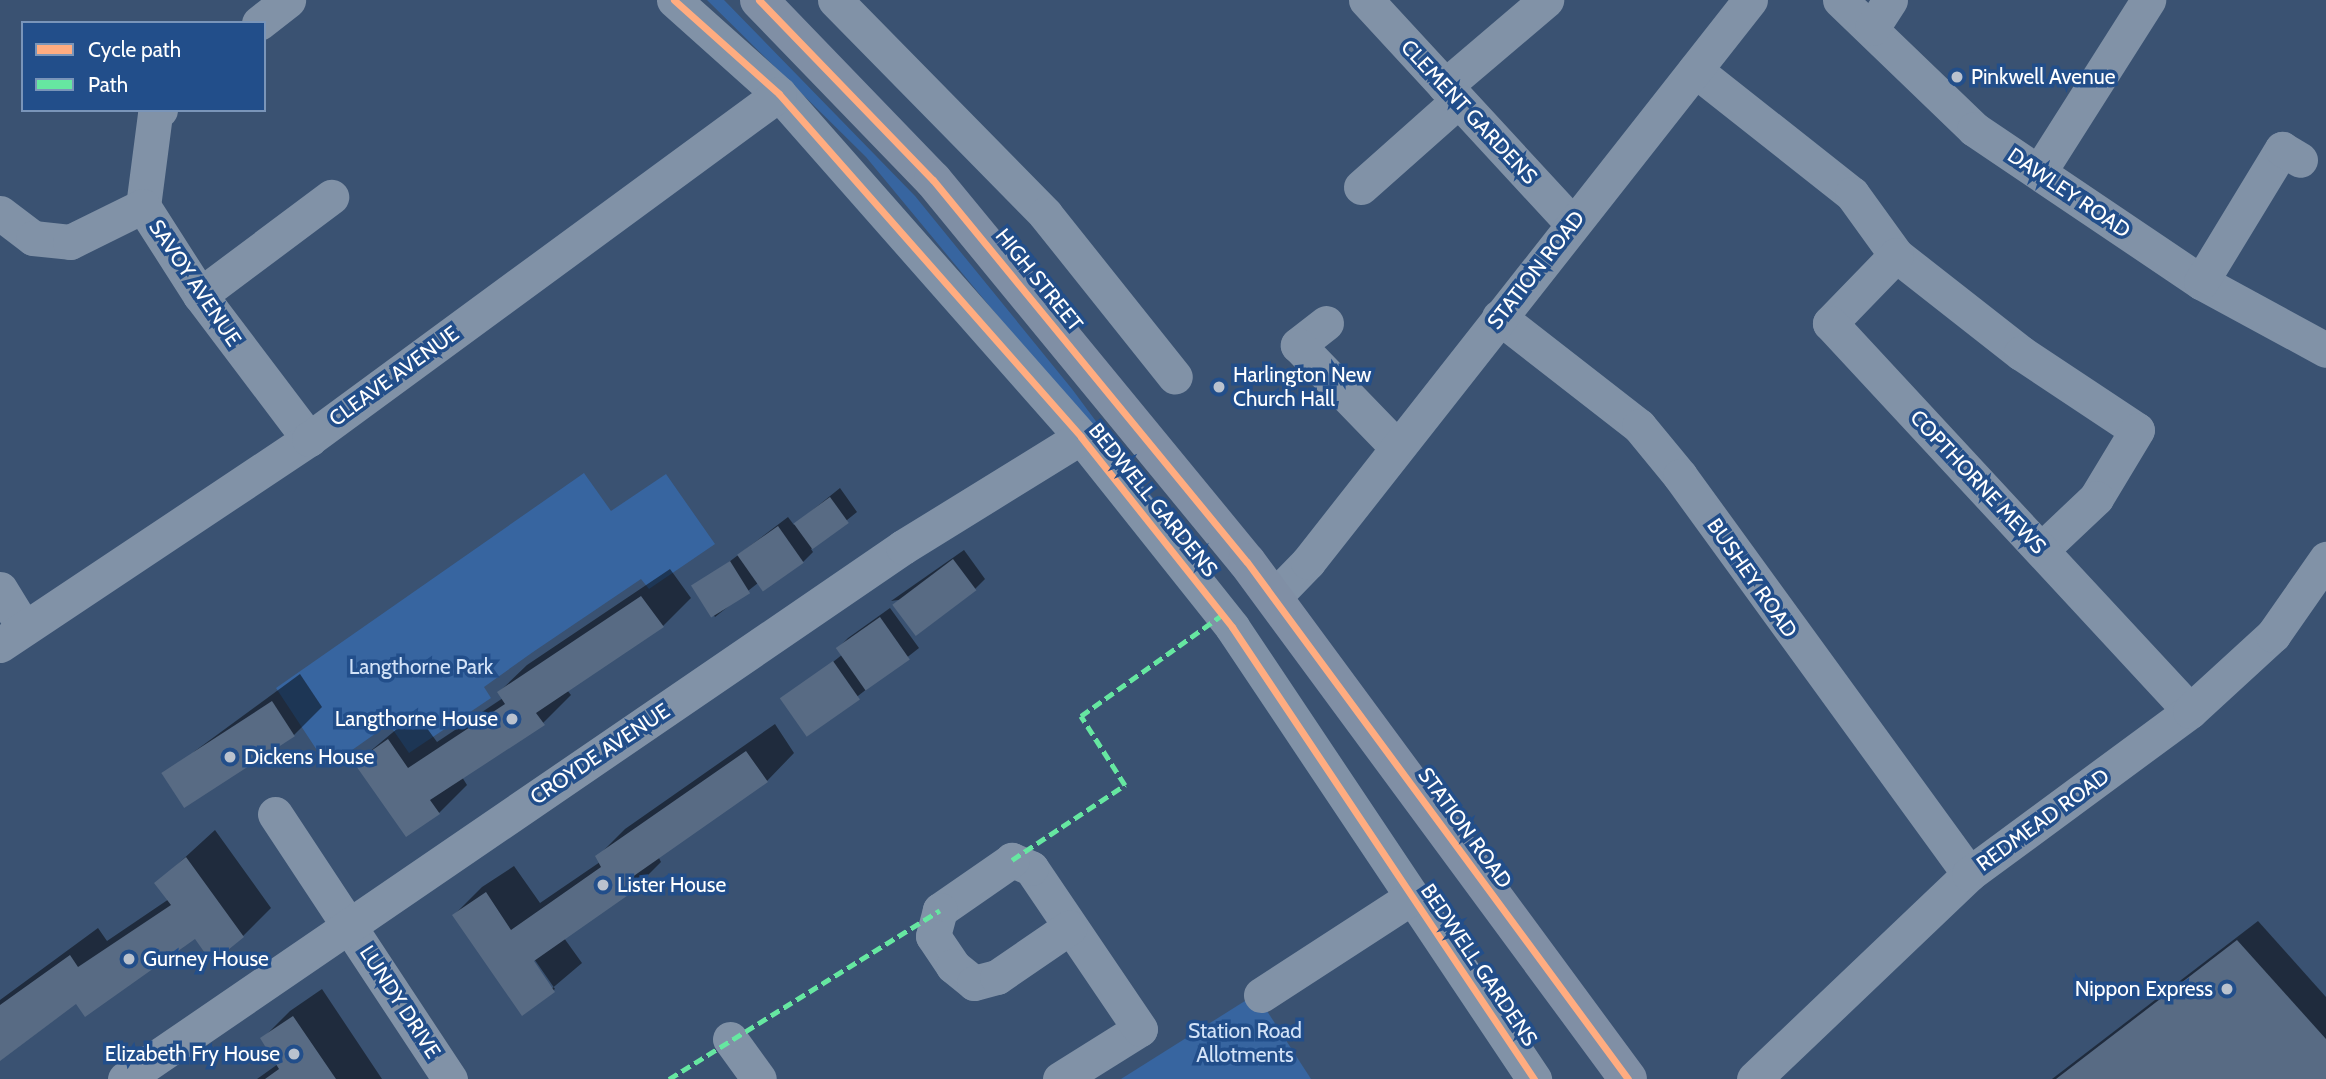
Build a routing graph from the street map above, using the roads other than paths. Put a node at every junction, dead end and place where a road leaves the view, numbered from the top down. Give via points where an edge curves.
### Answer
1 (288, 0) edge
2 (674, 0) edge
3 (759, 0) edge
4 (835, 0) edge
5 (1366, 0) edge
6 (1546, 0) edge
7 (1750, 0) edge
8 (1840, 0) edge
9 (2148, 0) edge
10 (1881, 14) edge
11 (262, 21) edge
12 (1695, 70) junction
13 (1452, 93) junction
14 (779, 94) junction
15 (158, 112) edge
16 (2300, 160) dead end
17 (2039, 172) junction
18 (1361, 187) dead end
19 (331, 197) dead end
20 (142, 206) junction
21 (0, 213) edge
22 (1572, 223) junction
23 (1896, 255) junction
24 (2202, 282) junction
25 (200, 295) junction
26 (1499, 317) junction
27 (1326, 323) dead end
28 (2326, 350) edge
29 (1175, 377) dead end
30 (1081, 437) junction
31 (309, 439) junction
32 (1397, 447) junction
33 (2042, 549) junction
34 (2326, 559) edge
35 (0, 589) edge
36 (1274, 597) junction
37 (12, 636) edge
38 (2190, 711) junction
39 (275, 814) dead end
40 (1969, 874) junction
41 (1412, 897) junction
42 (350, 925) junction
43 (1070, 927) dead end
44 (1261, 995) dead end
45 (730, 1039) dead end
46 (125, 1079) edge
47 (450, 1079) edge
48 (759, 1079) edge
49 (1060, 1079) edge
50 (1534, 1079) edge
51 (1628, 1079) edge
52 (1754, 1079) edge

1 - 11 street
2 - 14 street, BEDWELL GARDENS
3 - 36 main road, HIGH STREET via 881,122 965,216
4 - 29 street via 1045,214
5 - 13 street, CLEMENT GARDENS
6 - 13 street
7 - 12 street, STATION ROAD
8 - 10 street, DAWLEY ROAD
9 - 17 street
10 - 17 street, DAWLEY ROAD via 1975,129
12 - 22 street, STATION ROAD
12 - 23 street via 1853,194
13 - 18 street
13 - 22 street, CLEMENT GARDENS
14 - 30 street, BEDWELL GARDENS
14 - 31 street, CLEAVE AVENUE
15 - 20 street, SAVOY AVENUE
16 - 24 street via 2282,149
17 - 24 street, DAWLEY ROAD
19 - 25 street
20 - 21 street via 70,243 33,237
20 - 25 street, SAVOY AVENUE
22 - 26 street, STATION ROAD
23 - 33 street, COPTHORNE MEWS via 1830,323
23 - 33 street via 2021,353 2137,430 2096,498
24 - 28 street, DAWLEY ROAD
25 - 31 street, SAVOY AVENUE
26 - 32 street, STATION ROAD
26 - 40 street, BUSHEY ROAD via 1639,426
27 - 32 street via 1298,345
30 - 41 street, BEDWELL GARDENS via 1232,627
30 - 42 street, CROYDE AVENUE via 903,547
31 - 37 street, CLEAVE AVENUE
32 - 36 street, STATION ROAD via 1308,562
33 - 38 street, COPTHORNE MEWS
34 - 38 street, REDMEAD ROAD via 2273,635
35 - 37 street
36 - 51 main road, STATION ROAD
38 - 40 street, REDMEAD ROAD
39 - 42 street, LUNDY DRIVE
40 - 52 street, REDMEAD ROAD
41 - 44 street
41 - 50 street, BEDWELL GARDENS
42 - 46 street, CROYDE AVENUE
42 - 47 street, LUNDY DRIVE
43 - 49 street via 1140,1029
45 - 48 street

